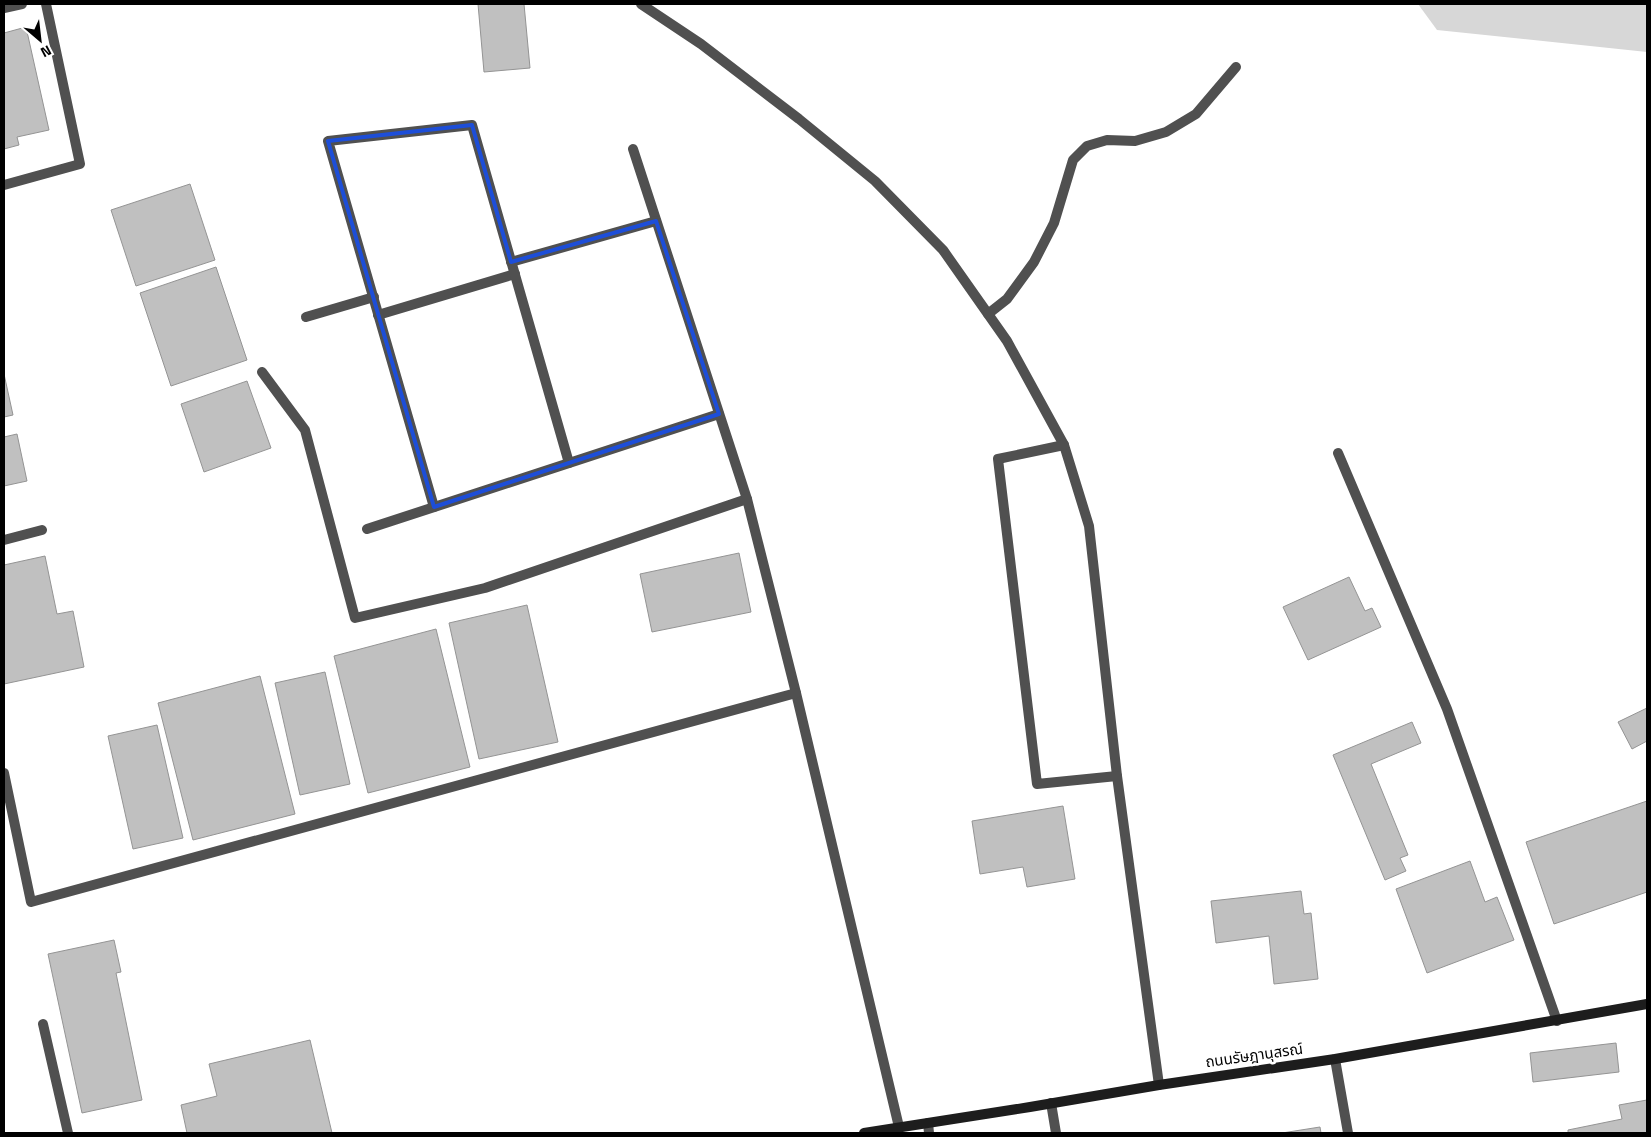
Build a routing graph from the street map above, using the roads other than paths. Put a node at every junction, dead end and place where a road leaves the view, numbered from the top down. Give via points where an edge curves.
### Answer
1 (22, 4) edge
2 (46, 4) edge
3 (641, 4) edge
4 (4, 8) edge
5 (1236, 67) dead end
6 (633, 149) dead end
7 (4, 185) edge
8 (656, 221) junction
9 (512, 262) junction
10 (514, 274) junction
11 (374, 298) junction
12 (378, 314) junction
13 (988, 314) junction
14 (306, 317) dead end
15 (262, 372) dead end
16 (719, 414) junction
17 (1064, 445) junction
18 (1338, 452) dead end
19 (569, 463) junction
20 (747, 499) junction
21 (434, 507) junction
22 (367, 529) dead end
23 (42, 530) dead end
24 (4, 540) edge
25 (796, 693) junction
26 (4, 773) edge
27 (1117, 776) junction
28 (1647, 1004) edge
29 (1557, 1020) junction
30 (43, 1024) dead end
31 (1334, 1058) junction
32 (1159, 1084) junction
33 (1050, 1103) junction
34 (898, 1127) junction
35 (929, 1128) edge
36 (68, 1133) edge
37 (864, 1133) edge
38 (1056, 1133) edge
39 (1348, 1133) edge

1 - 4 street
2 - 7 street via 80,164
3 - 13 street via 701,44 874,182 943,250
5 - 13 street via 1196,114 1166,132 1135,141 1107,140 1087,146 1073,160 1054,223 1034,262 1007,299
6 - 8 street
8 - 9 street
8 - 16 street
9 - 10 street
9 - 11 street via 472,125 328,141
10 - 12 street
10 - 19 street
11 - 12 street
11 - 14 street
12 - 21 street
13 - 17 street via 1007,341
15 - 20 street via 306,430 355,618 485,588
16 - 19 street
16 - 20 street
17 - 27 street via 1088,526
17 - 27 street via 998,459 1037,784
18 - 29 street via 1447,709
19 - 21 street
20 - 25 street
21 - 22 street
23 - 24 street
25 - 26 street via 31,902
25 - 34 street
27 - 32 street
28 - 29 street, ถนนรัษฎานุสรณ์
29 - 31 street, ถนนรัษฎานุสรณ์
30 - 36 street
31 - 32 street, ถนนรัษฎานุสรณ์
31 - 39 street
32 - 33 street, ถนนรัษฎานุสรณ์
33 - 35 street, ถนนรัษฎานุสรณ์
33 - 38 street
34 - 35 street, ถนนรัษฎานุสรณ์
34 - 37 street, ถนนรัษฎานุสรณ์

